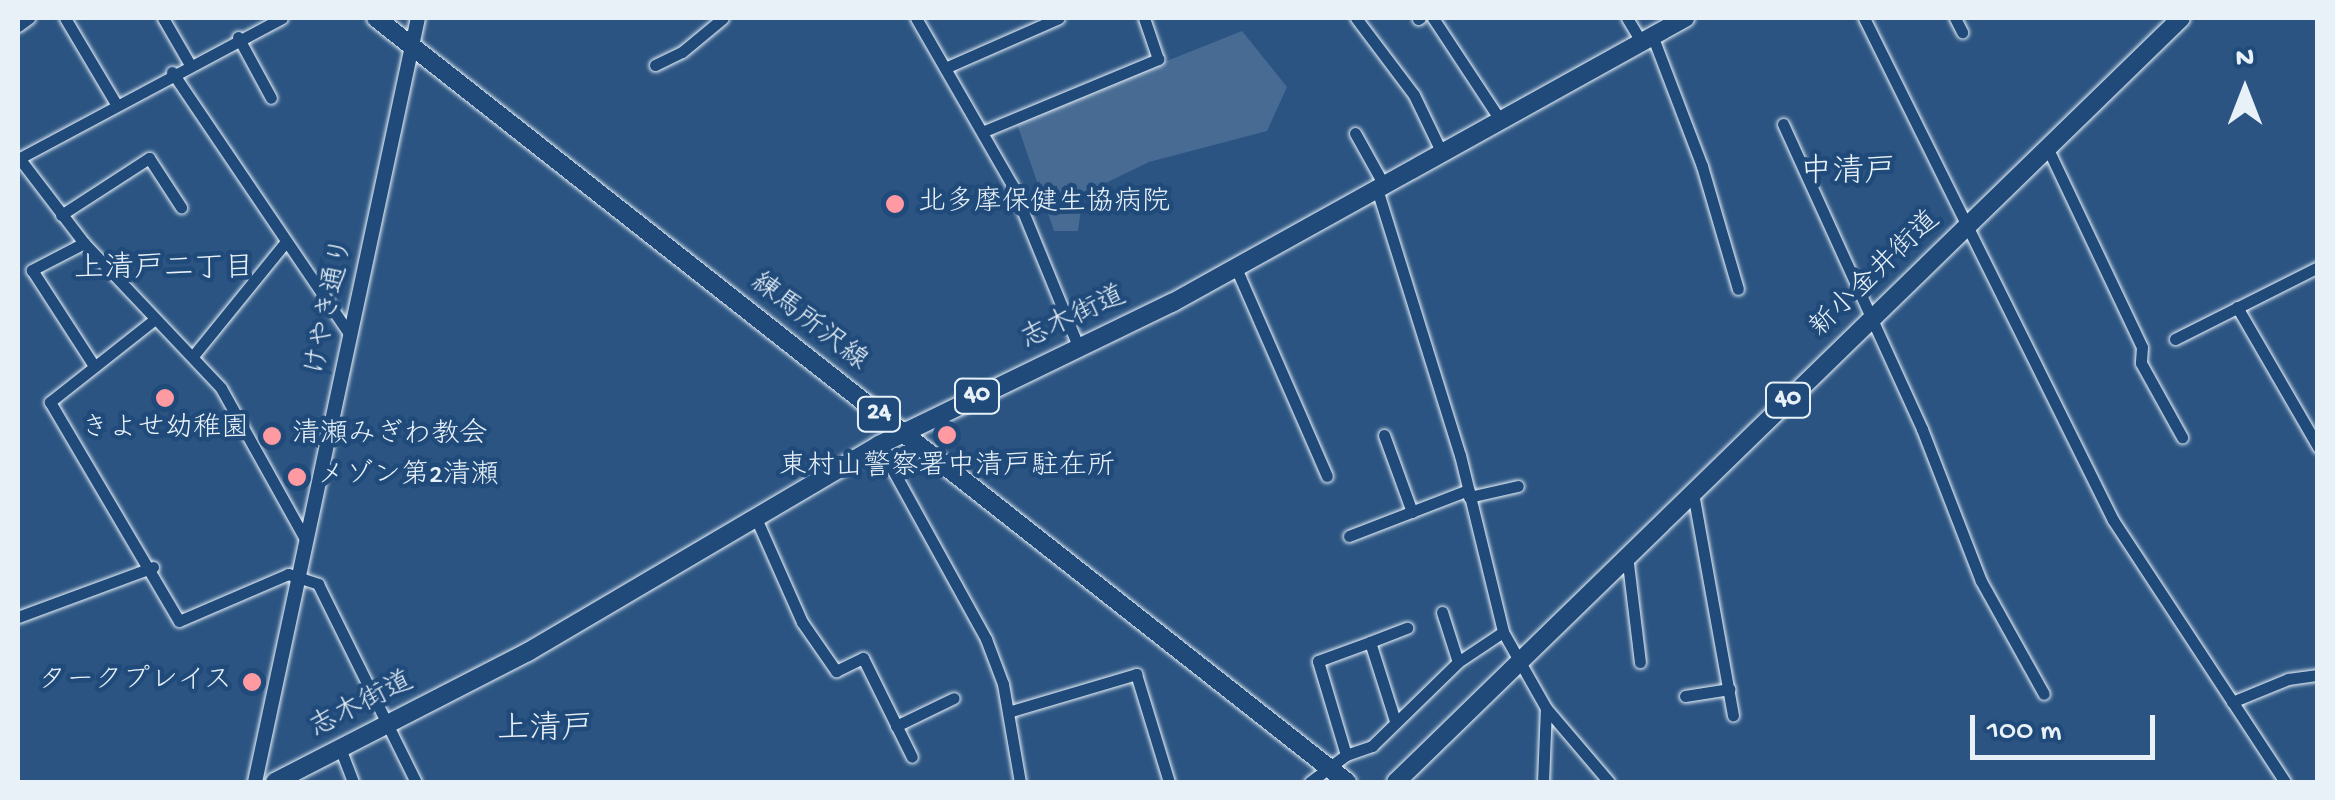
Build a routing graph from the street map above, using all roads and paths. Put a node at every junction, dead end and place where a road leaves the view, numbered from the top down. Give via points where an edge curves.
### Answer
1 (29, 18) edge
2 (65, 18) edge
3 (162, 18) edge
4 (376, 18) edge
5 (418, 18) edge
6 (723, 18) edge
7 (916, 18) edge
8 (1059, 18) edge
9 (1144, 18) edge
10 (1356, 18) edge
11 (1433, 18) edge
12 (1627, 18) edge
13 (1685, 18) edge
14 (1864, 18) edge
15 (1955, 18) edge
16 (2181, 18) edge
17 (273, 19) edge
18 (18, 26) edge
19 (1962, 32) dead end
20 (238, 38) junction
21 (1647, 38) junction
22 (412, 45) junction
23 (190, 63) junction
24 (656, 65) dead end
25 (945, 68) junction
26 (172, 72) junction
27 (271, 98) dead end
28 (116, 104) junction
29 (1500, 118) junction
30 (1782, 124) dead end
31 (982, 132) junction
32 (1355, 133) dead end
33 (2048, 147) junction
34 (1442, 151) junction
35 (18, 159) edge
36 (1380, 187) junction
37 (182, 207) dead end
38 (61, 215) junction
39 (1968, 223) junction
40 (84, 244) junction
41 (284, 244) junction
42 (1236, 268) junction
43 (2318, 268) edge
44 (1738, 289) dead end
45 (2237, 307) junction
46 (155, 319) junction
47 (1871, 319) junction
48 (350, 335) junction
49 (2175, 339) dead end
50 (1079, 348) junction
51 (193, 356) junction
52 (94, 366) junction
53 (903, 433) junction
54 (1384, 435) dead end
55 (2182, 437) dead end
56 (880, 446) junction
57 (2318, 447) edge
58 (1328, 476) dead end
59 (1518, 486) dead end
60 (1693, 492) junction
61 (1469, 494) junction
62 (1412, 512) junction
63 (755, 516) junction
64 (1349, 536) dead end
65 (306, 541) junction
66 (1627, 556) junction
67 (153, 567) junction
68 (298, 575) junction
69 (1442, 612) dead end
70 (18, 618) edge
71 (1408, 628) dead end
72 (1503, 632) junction
73 (1370, 642) junction
74 (1458, 662) junction
75 (1640, 662) dead end
76 (1518, 663) junction
77 (2318, 675) edge
78 (1728, 689) junction
79 (2044, 694) dead end
80 (1685, 696) dead end
81 (954, 698) dead end
82 (2232, 702) junction
83 (1546, 708) junction
84 (1008, 712) junction
85 (1734, 715) dead end
86 (1394, 720) junction
87 (386, 724) junction
88 (896, 726) junction
89 (340, 748) junction
90 (1346, 755) junction
91 (912, 757) dead end
92 (1329, 768) junction
93 (255, 782) edge
94 (275, 782) edge
95 (354, 782) edge
96 (416, 782) edge
97 (1020, 782) edge
98 (1169, 782) edge
99 (1310, 782) edge
100 (1347, 782) edge
101 (1396, 782) edge
102 (1543, 782) edge
103 (1608, 782) edge
104 (2285, 782) edge

1 - 18 street
2 - 28 street
3 - 23 street
4 - 22 main road, 練馬所沢線 / 24
5 - 22 street, けやき通り
6 - 24 street
7 - 25 street
8 - 25 street
9 - 31 street via 1158,58
10 - 34 street via 1414,94
11 - 29 street via 1456,64
12 - 21 street
13 - 21 main road, 志木街道 / 40
14 - 39 street via 1902,104
15 - 19 street
16 - 33 main road, 新小金井街道 / 40
17 - 20 street
20 - 23 street
20 - 27 street
21 - 29 main road, 志木街道 / 40
21 - 44 street via 1702,166
22 - 48 street, けやき通り
22 - 53 main road, 練馬所沢線 / 24
23 - 26 street
25 - 31 street
26 - 28 street
26 - 41 street
28 - 35 street
29 - 34 main road, 志木街道 / 40
30 - 47 street
31 - 50 street via 1012,184
32 - 36 street
33 - 39 main road, 新小金井街道 / 40
33 - 55 street via 2156,404
34 - 36 main road, 志木街道 / 40
35 - 38 street
36 - 42 main road, 志木街道 / 40
36 - 61 street
37 - 38 street via 149,158
38 - 40 street
39 - 47 main road, 新小金井街道 / 40
39 - 82 street via 2113,520
40 - 46 street
40 - 52 street via 32,270
41 - 48 street
41 - 51 street
42 - 50 main road, 志木街道 / 40
42 - 58 street
43 - 45 street
45 - 49 street
45 - 57 street
46 - 51 street
46 - 52 street
47 - 60 main road, 新小金井街道 / 40
47 - 79 street via 1981,581
48 - 65 street, けやき通り
50 - 53 main road, 志木街道 / 40
51 - 65 street via 258,445
52 - 67 street via 50,402
53 - 56 main road, 志木街道 / 40
53 - 92 main road, 練馬所沢線 / 24
54 - 62 street
56 - 63 main road, 志木街道 / 40
56 - 84 street via 986,639
59 - 61 street
60 - 66 main road, 新小金井街道 / 40
60 - 78 street
61 - 62 street
61 - 72 street
62 - 64 street
63 - 87 main road, 志木街道 / 40 via 586,619
63 - 88 street via 802,622 836,671 863,658
65 - 68 street, けやき通り
66 - 75 street
66 - 76 main road, 新小金井街道 / 40
67 - 68 street via 179,620 277,577
67 - 70 street
68 - 87 street via 318,584
68 - 93 street, けやき通り
69 - 74 street
71 - 73 street
72 - 74 street
72 - 76 street
73 - 86 street
73 - 90 street via 1318,661
74 - 86 street
76 - 83 street
76 - 101 main road, 新小金井街道 / 40
77 - 82 street via 2288,678
78 - 80 street
78 - 85 street
81 - 88 street
82 - 104 street
83 - 102 street
83 - 103 street
84 - 97 street
84 - 98 street via 1136,674
86 - 90 street via 1372,746
87 - 89 main road, 志木街道 / 40
87 - 96 street
88 - 91 street
89 - 94 main road, 志木街道 / 40
89 - 95 street
90 - 92 street
92 - 99 street
92 - 100 main road, 練馬所沢線 / 24

